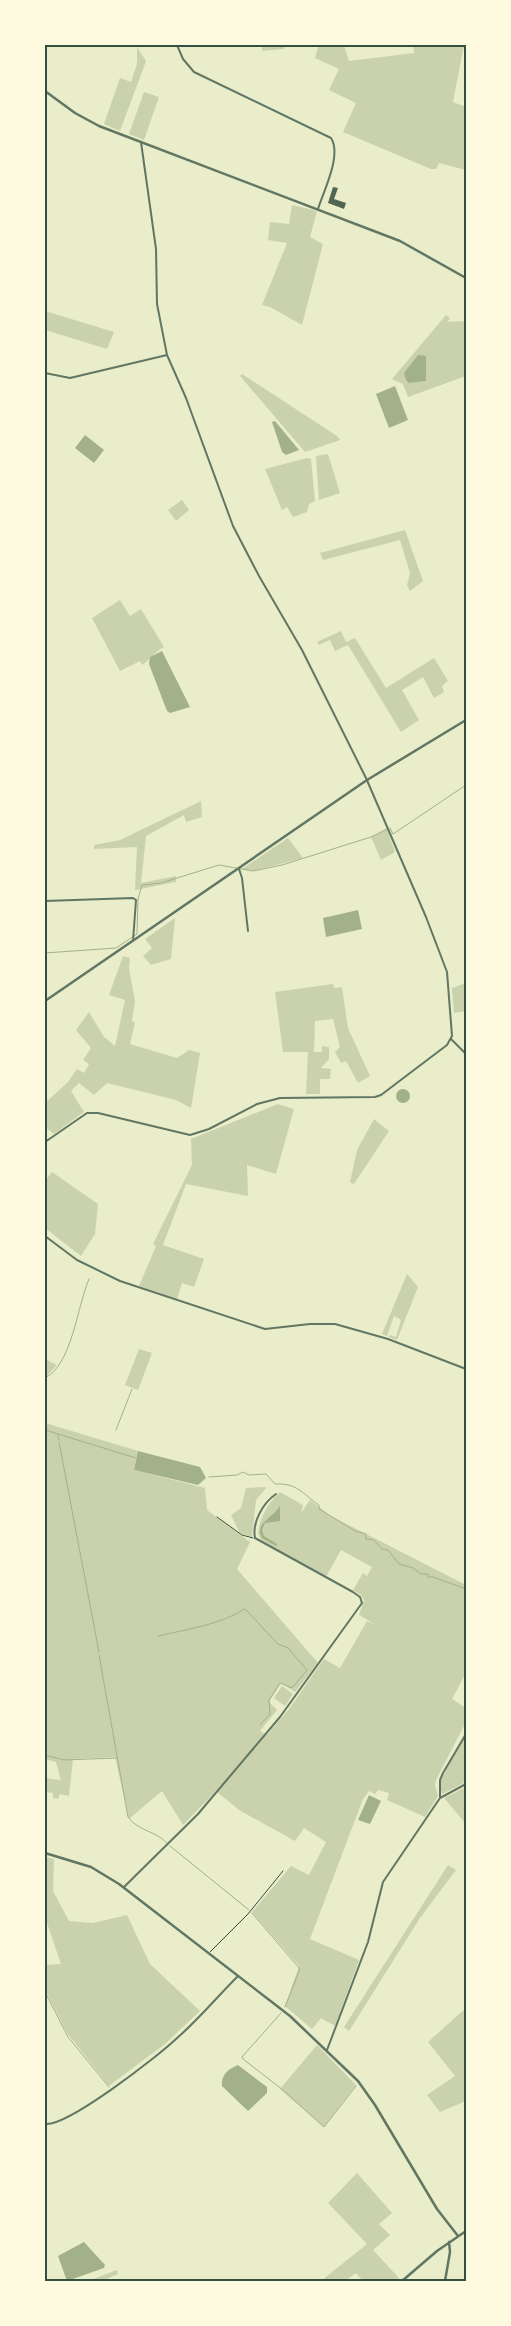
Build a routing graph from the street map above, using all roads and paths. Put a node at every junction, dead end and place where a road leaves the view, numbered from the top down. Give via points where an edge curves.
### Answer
1 (177, 45) edge
2 (45, 91) edge
3 (141, 142) junction
4 (318, 209) junction
5 (466, 278) edge
6 (466, 296) edge
7 (466, 301) edge
8 (167, 355) junction
9 (45, 373) edge
10 (466, 720) edge
11 (367, 780) junction
12 (238, 869) junction
13 (45, 901) edge
14 (248, 932) dead end
15 (133, 941) junction
16 (45, 1001) edge
17 (452, 1039) junction
18 (466, 1054) edge
19 (45, 1142) edge
20 (45, 1236) edge
21 (466, 1369) edge
22 (276, 1494) dead end
23 (217, 1517) dead end
24 (255, 1538) junction
25 (466, 1734) edge
26 (466, 1784) edge
27 (440, 1798) junction
28 (45, 1853) edge
29 (283, 1871) dead end
30 (124, 1887) junction
31 (209, 1953) junction
32 (238, 1976) junction
33 (327, 2050) junction
34 (45, 2124) edge
35 (466, 2231) edge
36 (458, 2236) junction
37 (449, 2242) junction
38 (402, 2281) edge
39 (445, 2281) edge

1 - 4 street via 194,72 331,138 335,156
2 - 3 street via 92,123
3 - 4 street
3 - 8 street via 156,249 158,310
4 - 5 street via 400,240
6 - 7 path
8 - 9 street via 70,378
8 - 11 street via 233,526 302,650
10 - 11 street
11 - 12 street
11 - 17 street via 445,964
12 - 14 street via 242,878
12 - 15 street
13 - 15 street via 133,898 136,900
15 - 16 street
17 - 18 street
17 - 19 street via 375,1097 280,1098 257,1104 209,1129 190,1135 87,1113
20 - 21 street via 76,1260 120,1281 257,1327 274,1330 335,1324 388,1338
22 - 24 street via 260,1512
23 - 24 path via 242,1535
24 - 30 street via 360,1597 360,1609 259,1743 198,1814
25 - 27 street via 440,1780
26 - 27 street
27 - 33 street via 383,1882 368,1942
28 - 30 street via 92,1866
29 - 31 path via 248,1914
30 - 31 street
31 - 32 street
32 - 33 street
32 - 34 street via 175,2040 75,2114 54,2124
33 - 36 street via 358,2081 375,2105 437,2209
35 - 36 street
36 - 37 street
37 - 38 street
37 - 39 street

